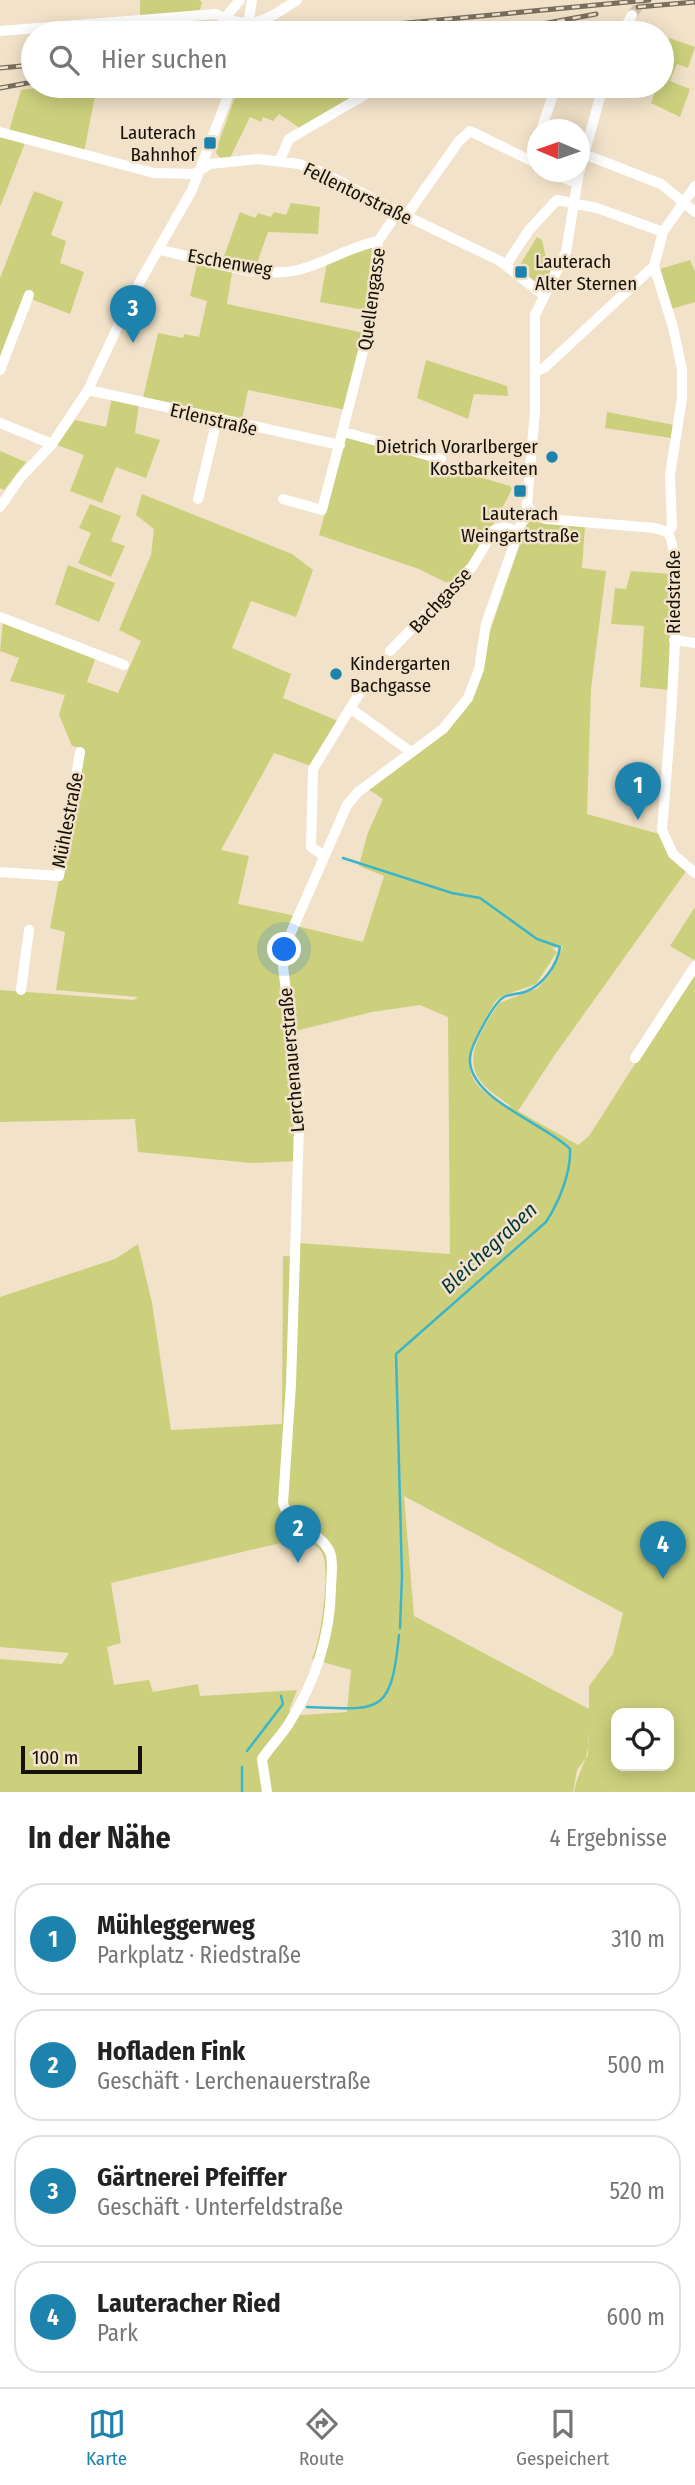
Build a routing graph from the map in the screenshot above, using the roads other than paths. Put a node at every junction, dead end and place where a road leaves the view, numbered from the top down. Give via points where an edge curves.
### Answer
1 (240, 0) edge
2 (253, 0) edge
3 (297, 0) edge
4 (632, 15) tunnel mouth
5 (225, 18) junction
6 (249, 19) tunnel mouth
7 (132, 21) edge
8 (232, 21) edge
9 (262, 21) tunnel mouth
10 (629, 21) edge
11 (21, 30) edge
12 (0, 32) edge
13 (228, 98) edge
14 (359, 98) edge
15 (552, 98) edge
16 (600, 98) edge
17 (545, 119) edge
18 (0, 132) edge
19 (590, 133) edge
20 (590, 156) edge
21 (527, 158) edge
22 (280, 160) junction
23 (201, 170) junction
24 (576, 183) edge
25 (695, 186) edge
26 (682, 202) junction
27 (574, 203) junction
28 (695, 212) edge
29 (402, 214) junction
30 (663, 232) junction
31 (379, 241) junction
32 (160, 250) junction
33 (506, 265) junction
34 (654, 266) junction
35 (542, 294) junction
36 (29, 295) dead end
37 (0, 370) edge
38 (536, 371) junction
39 (88, 390) junction
40 (217, 420) junction
41 (0, 423) edge
42 (344, 432) junction
43 (52, 444) junction
44 (340, 445) junction
45 (441, 459) dead end
46 (198, 499) dead end
47 (283, 499) dead end
48 (0, 507) edge
49 (532, 512) junction
50 (518, 531) junction
51 (667, 532) junction
52 (0, 617) edge
53 (674, 640) junction
54 (695, 643) edge
55 (390, 651) dead end
56 (124, 665) dead end
57 (362, 689) dead end
58 (350, 708) junction
59 (80, 752) dead end
60 (411, 752) junction
61 (323, 855) junction
62 (0, 872) edge
63 (695, 873) edge
64 (29, 930) dead end
65 (695, 966) edge
66 (21, 990) dead end
67 (635, 1058) dead end
68 (267, 1792) edge

1 - 5 street
2 - 6 street
3 - 9 street
4 - 10 street
5 - 7 street via 216,14
5 - 8 street
11 - 12 street
13 - 23 street
14 - 22 street via 289,139
15 - 17 street
16 - 19 street
18 - 23 street, Fellentorstraße via 154,173 194,174
20 - 26 street via 661,184
21 - 29 street, Quellengasse via 479,133 467,132
22 - 23 street, Fellentorstraße via 233,161
22 - 29 street, Fellentorstraße via 322,172
23 - 32 street
24 - 27 street
25 - 26 street
26 - 28 street
26 - 30 street
27 - 30 street
27 - 33 street via 557,200
27 - 35 street via 566,252
29 - 31 street, Quellengasse
29 - 33 street, Fellentorstraße
30 - 34 street
31 - 32 street, Eschenweg via 351,247 297,270 267,271
31 - 42 street, Quellengasse via 372,313
32 - 39 street via 133,294
33 - 35 street, Fellentorstraße
34 - 38 street
34 - 51 street, Riedstraße via 682,370 670,475 672,527
35 - 38 street via 534,322
36 - 37 street
38 - 49 street via 527,495
39 - 40 street, Erlenstraße
39 - 43 street
40 - 44 street, Erlenstraße
40 - 46 street
41 - 43 street
42 - 44 street, Quellengasse
42 - 45 street
43 - 48 street
44 - 47 street, Quellengasse via 322,510
49 - 50 street, Lerchenauerstraße
49 - 51 street via 546,519 654,527
50 - 55 street, Bachgasse via 494,530 472,567
50 - 60 street, Lerchenauerstraße via 486,624 479,669 468,698 456,717
51 - 53 street, Riedstraße via 674,547
52 - 56 street
53 - 54 street
53 - 63 street, Riedstraße via 662,830 673,854
57 - 58 street
58 - 60 street
58 - 61 street via 313,769 311,847
59 - 62 street, Mühlestraße via 59,876
60 - 61 street, Lerchenauerstraße via 346,805
61 - 68 street, Lerchenauerstraße via 286,944 283,967 299,1127 283,1496 291,1519 317,1536 331,1555 331,1615 313,1677 287,1727 262,1759
64 - 66 street
65 - 67 street

